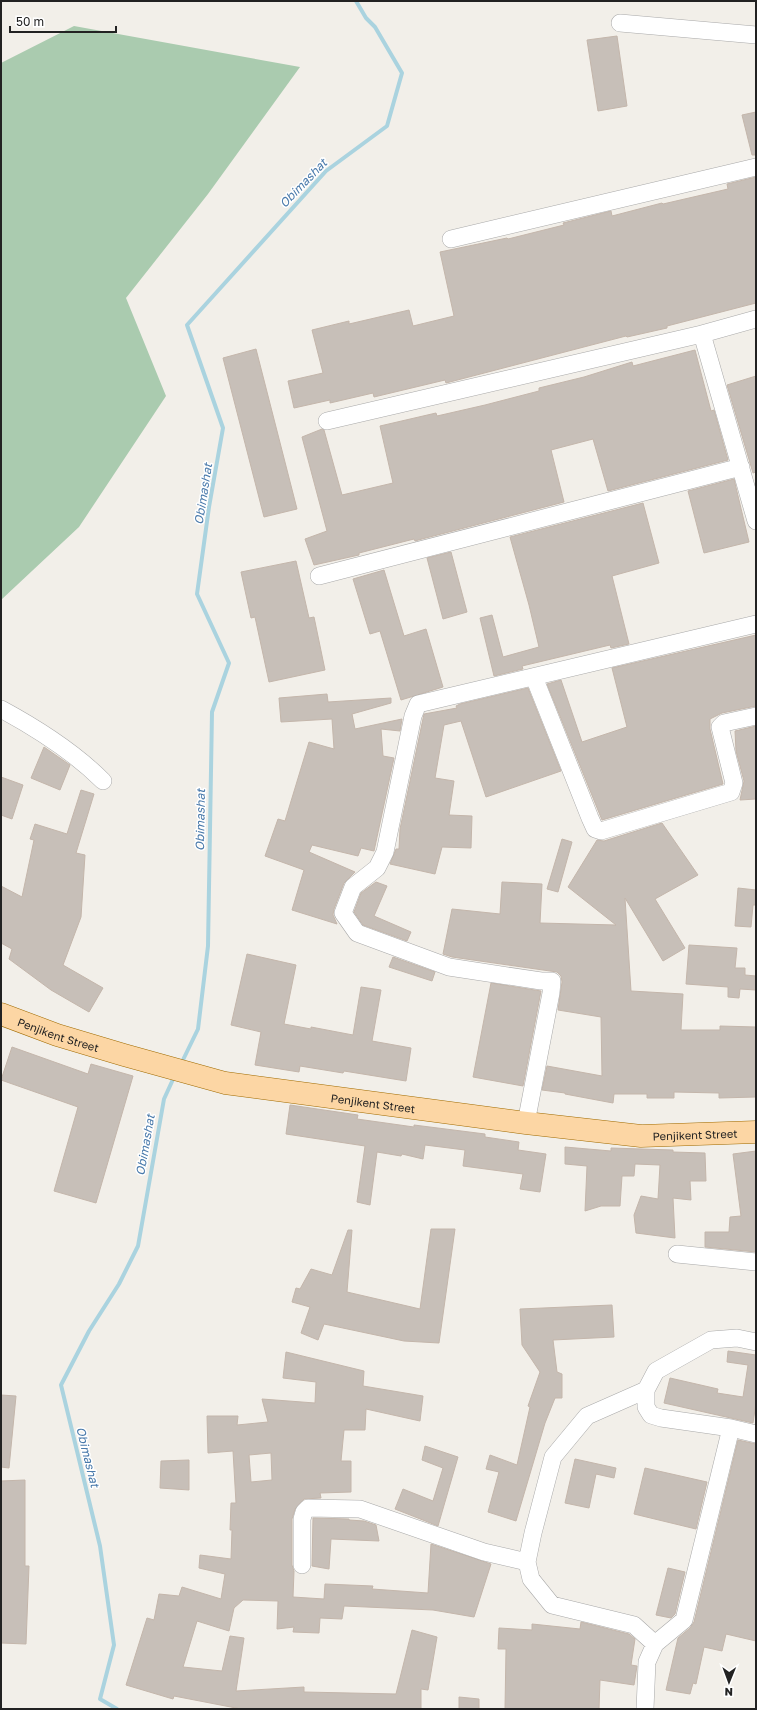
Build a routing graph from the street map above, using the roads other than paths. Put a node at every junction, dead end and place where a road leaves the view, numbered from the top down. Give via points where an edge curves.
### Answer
1 (620, 23) dead end
2 (756, 35) edge
3 (756, 167) edge
4 (451, 239) dead end
5 (756, 319) edge
6 (702, 334) junction
7 (327, 421) dead end
8 (742, 467) junction
9 (756, 521) edge
10 (319, 576) dead end
11 (756, 624) edge
12 (534, 677) junction
13 (1, 709) edge
14 (756, 716) edge
15 (104, 781) dead end
16 (1, 1014) edge
17 (526, 1123) junction
18 (756, 1132) edge
19 (677, 1254) dead end
20 (756, 1262) edge
21 (756, 1342) edge
22 (646, 1390) junction
23 (730, 1428) junction
24 (756, 1434) edge
25 (527, 1562) junction
26 (302, 1565) dead end
27 (655, 1644) junction
28 (645, 1709) edge

1 - 2 street
3 - 4 street
5 - 6 street
6 - 7 street
6 - 8 street
8 - 9 street
8 - 10 street
11 - 12 street
12 - 14 street via 590,818 595,829 601,831 731,792 734,783 720,727 724,723
12 - 17 street via 418,704 413,716 385,852 377,868 353,888 343,913 358,933 449,967 552,981
13 - 15 street via 85,763
16 - 17 main road, Penjikent Street via 57,1035 224,1083
17 - 18 main road, Penjikent Street via 641,1136
19 - 20 street
21 - 22 street via 737,1338 711,1340 656,1371
22 - 23 street via 646,1407 651,1414 661,1418
22 - 25 street via 587,1416 553,1457
23 - 24 street
23 - 27 street via 684,1620
25 - 26 street via 484,1552 360,1509 308,1508 302,1519
25 - 27 street via 531,1579 552,1605 634,1625
27 - 28 street via 647,1662

